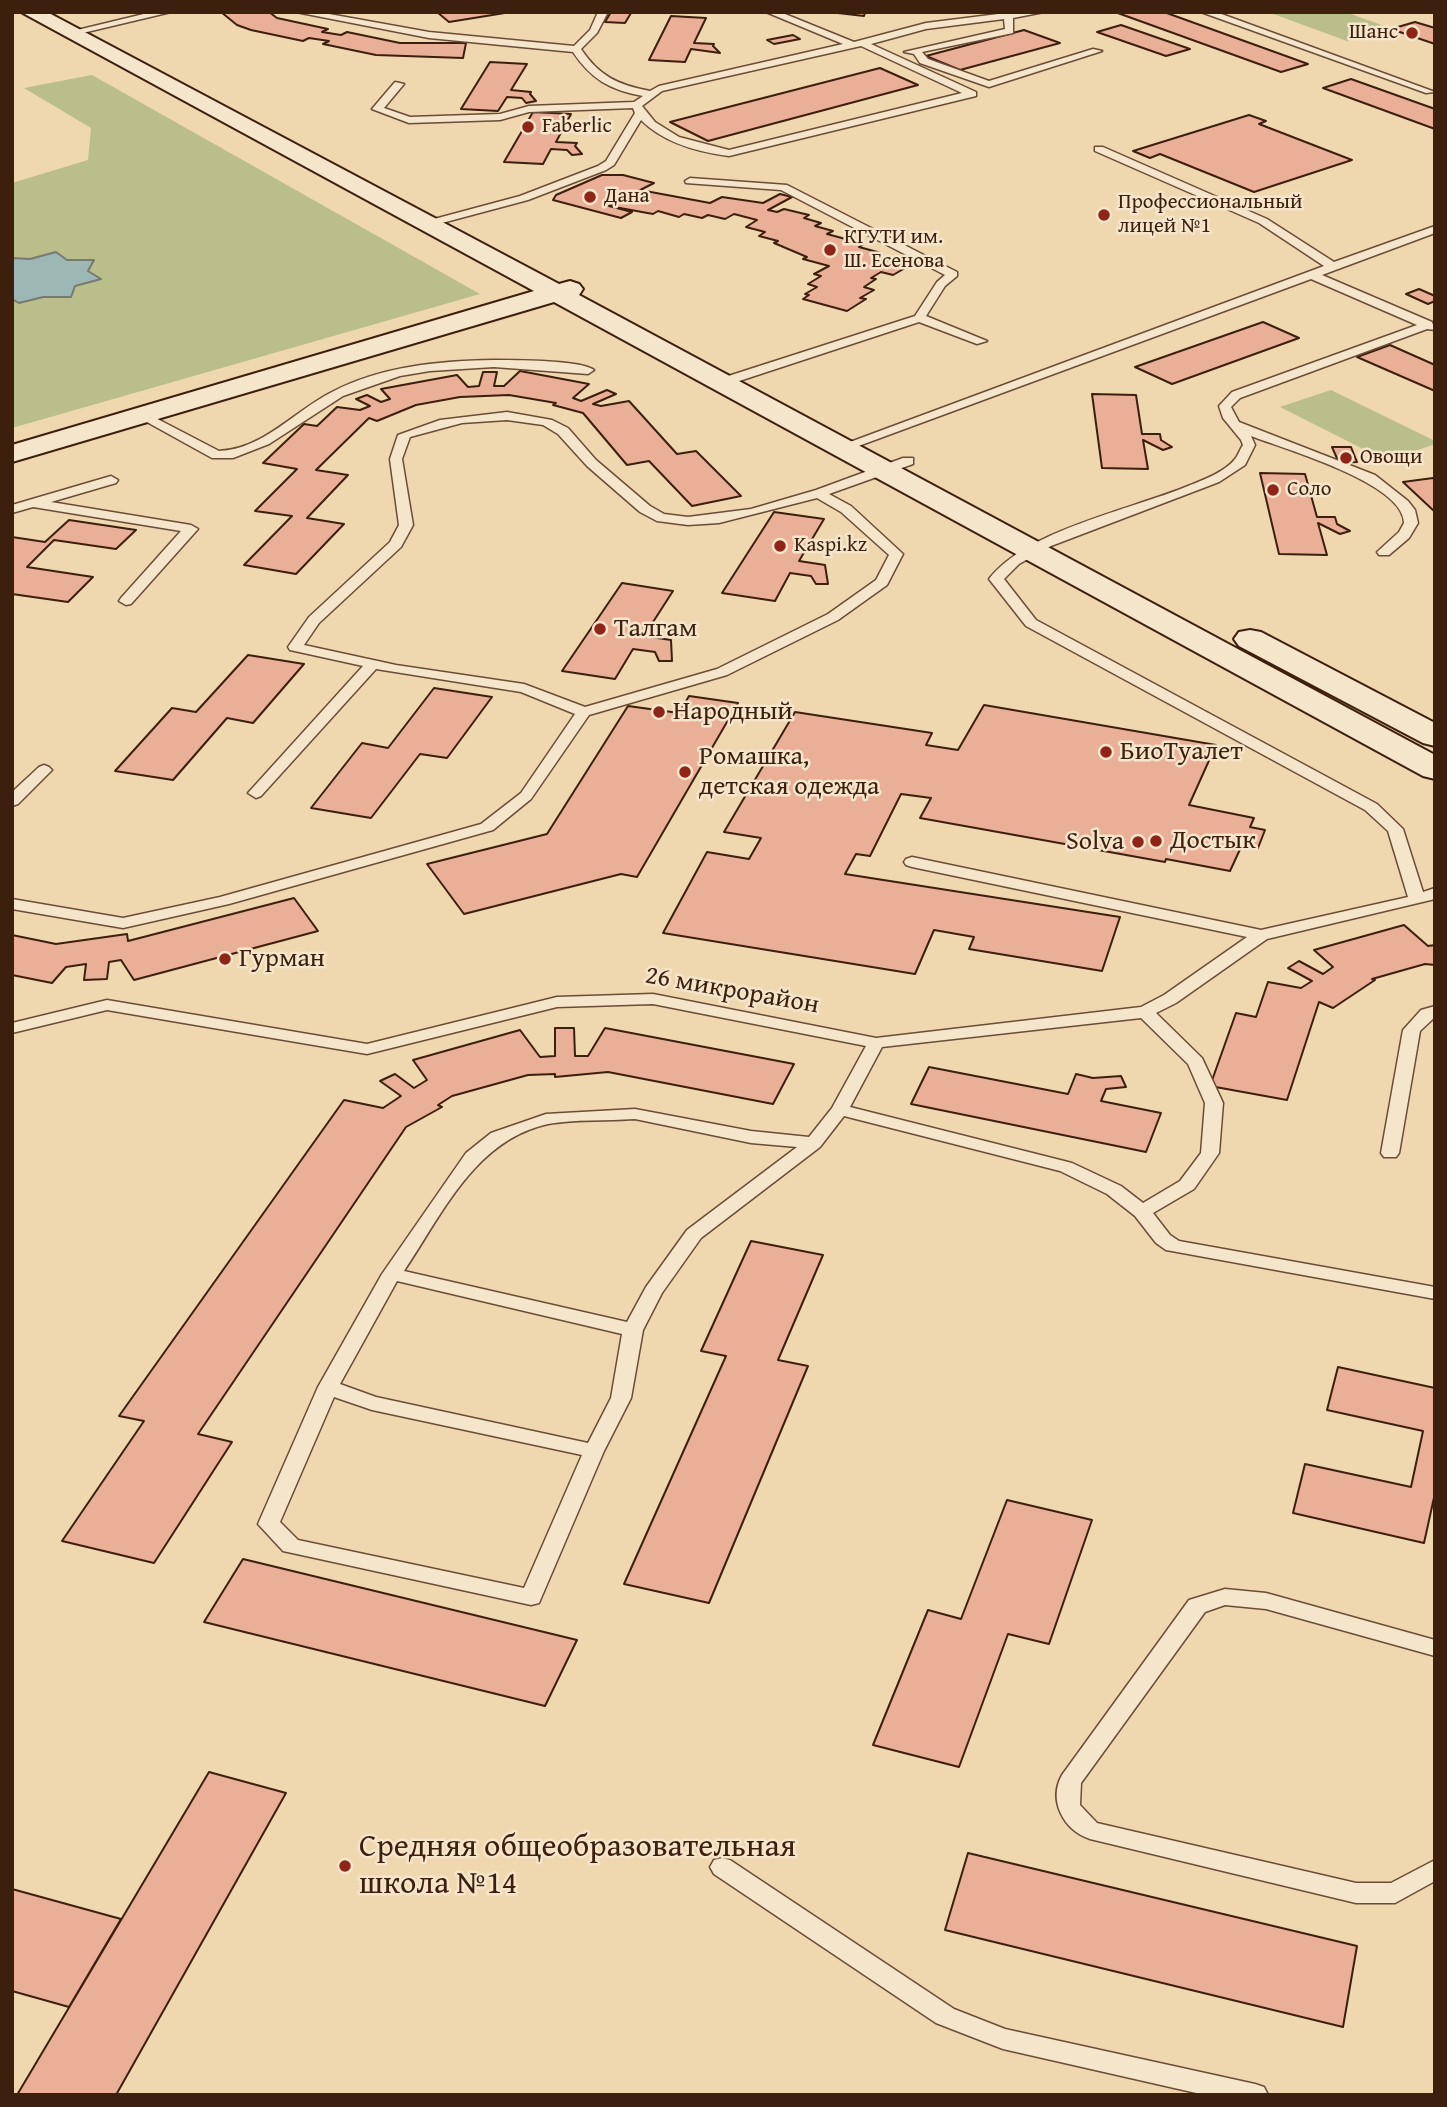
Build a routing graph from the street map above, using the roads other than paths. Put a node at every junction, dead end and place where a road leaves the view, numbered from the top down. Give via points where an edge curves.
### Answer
1 (31, 12) edge
2 (166, 12) edge
3 (301, 12) edge
4 (603, 12) edge
5 (771, 12) edge
6 (924, 12) edge
7 (1039, 12) edge
8 (1206, 12) edge
9 (1008, 16) junction
10 (76, 24) edge
11 (926, 26) junction
12 (863, 43) junction
13 (576, 49) junction
14 (1097, 51) dead end
15 (918, 53) junction
16 (398, 84) dead end
17 (1433, 92) edge
18 (650, 94) junction
19 (637, 110) junction
20 (1099, 149) dead end
21 (690, 181) dead end
22 (438, 221) junction
23 (1435, 229) edge
24 (1334, 267) junction
25 (1313, 275) junction
26 (567, 290) junction
27 (919, 318) junction
28 (1431, 327) edge
29 (981, 341) dead end
30 (589, 370) dead end
31 (734, 379) junction
32 (142, 416) junction
33 (1231, 423) junction
34 (867, 438) junction
35 (841, 449) junction
36 (12, 454) edge
37 (908, 461) junction
38 (881, 471) junction
39 (111, 480) dead end
40 (819, 494) junction
41 (33, 503) junction
42 (12, 509) edge
43 (1059, 539) junction
44 (1033, 551) junction
45 (1384, 552) dead end
46 (126, 601) dead end
47 (373, 664) junction
48 (584, 712) junction
49 (1432, 730) edge
50 (1390, 745) junction
51 (1435, 769) edge
52 (44, 770) dead end
53 (256, 793) dead end
54 (12, 801) edge
55 (912, 862) dead end
56 (1435, 893) edge
57 (1417, 900) junction
58 (1435, 902) edge
59 (12, 904) edge
60 (1261, 935) junction
61 (1435, 1011) edge
62 (1145, 1012) junction
63 (12, 1028) edge
64 (876, 1043) junction
65 (840, 1110) junction
66 (814, 1143) junction
67 (1390, 1153) dead end
68 (1142, 1212) junction
69 (392, 1274) junction
70 (1435, 1293) edge
71 (634, 1330) junction
72 (328, 1387) junction
73 (594, 1451) junction
74 (1435, 1648) edge
75 (722, 1867) dead end
76 (1435, 1869) edge
77 (1255, 2095) edge

1 - 10 main road
2 - 10 lane
3 - 13 lane via 429,35
4 - 13 lane via 594,31
5 - 12 lane
6 - 11 lane
7 - 9 lane
8 - 17 lane
9 - 11 lane
9 - 15 lane via 1010,31
10 - 22 main road
11 - 12 lane
12 - 15 lane
12 - 18 lane
12 - 19 lane via 972,94 729,153 705,151
13 - 18 lane via 588,69 609,86
14 - 15 lane via 989,84 923,61
16 - 19 lane via 377,109 409,120 500,117 529,109 578,106
18 - 19 lane
19 - 22 lane via 610,163 602,168 524,198
20 - 24 lane via 1263,221
21 - 27 lane via 783,187 953,274
22 - 26 main road
23 - 24 lane
24 - 25 lane
25 - 28 lane
25 - 34 lane
26 - 31 main road
26 - 32 main road
27 - 29 lane
27 - 31 lane
28 - 33 lane via 1236,396 1225,406
30 - 32 lane via 494,362 410,370 340,393 249,450 230,456 217,455
31 - 34 main road
31 - 35 main road
32 - 36 main road
33 - 43 lane via 1249,447 1245,458 1231,470 1135,513
33 - 45 lane via 1385,488 1404,505 1412,520 1411,527
34 - 35 lane
34 - 37 main road
35 - 38 main road
37 - 38 lane
37 - 43 main road
38 - 40 lane
38 - 44 main road
39 - 41 lane
40 - 47 lane via 737,515 660,518 575,448 565,432 547,422 477,416 428,425 404,435 396,459 406,524 396,544 314,620 295,647
40 - 48 lane via 846,509 896,554 883,582 833,617 722,673
41 - 42 lane
41 - 46 lane via 191,529
43 - 44 lane
43 - 49 main road
44 - 50 main road
44 - 57 lane via 1007,564 996,579 1031,622 1371,807 1395,830
47 - 48 lane via 524,688
47 - 53 lane
48 - 59 lane via 526,796 486,827 223,901 123,923
49 - 50 lane
50 - 51 main road
52 - 54 lane
55 - 60 lane
56 - 57 lane
57 - 58 lane
57 - 60 lane
60 - 62 lane, 26 микрорайон
61 - 67 lane via 1412,1030
62 - 64 lane, 26 микрорайон
62 - 68 lane via 1196,1062 1214,1103 1210,1153 1187,1185
63 - 64 lane, 26 микрорайон via 107,1004 367,1049 557,1002 653,999
64 - 65 lane
65 - 66 lane
65 - 68 lane via 1066,1167 1114,1190
66 - 69 lane via 751,1137 635,1114 546,1119 497,1138 472,1157
66 - 71 lane via 694,1234 653,1291
68 - 70 lane via 1173,1246
69 - 71 lane
69 - 72 lane
71 - 73 lane via 621,1398
72 - 73 lane via 372,1403
72 - 73 lane via 269,1524 291,1546 531,1597
74 - 76 lane via 1266,1601 1225,1597 1197,1606 1070,1781 1068,1808 1090,1830 1356,1893 1395,1893
75 - 77 lane via 968,2028

